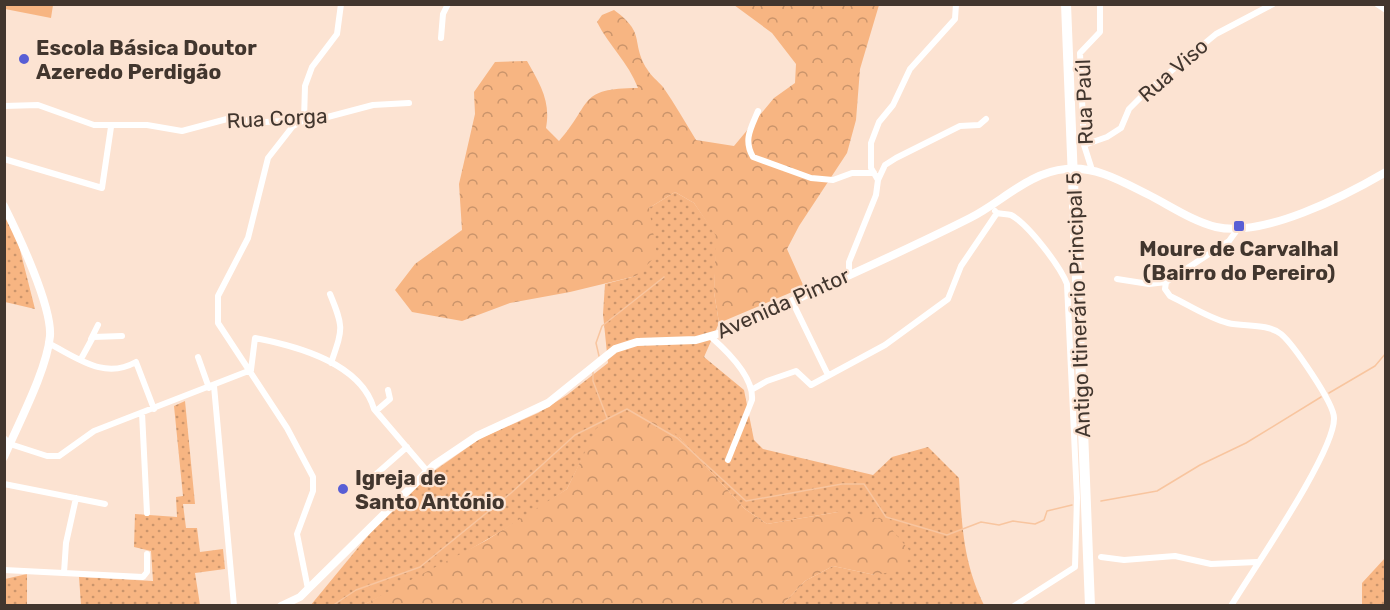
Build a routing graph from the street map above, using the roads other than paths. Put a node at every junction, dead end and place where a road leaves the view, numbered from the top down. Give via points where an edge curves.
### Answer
1 (341, 4) edge
2 (448, 4) edge
3 (956, 4) edge
4 (1066, 4) edge
5 (1100, 4) edge
6 (1273, 4) edge
7 (1377, 4) edge
8 (1386, 10) edge
9 (441, 38) dead end
10 (409, 103) dead end
11 (4, 106) edge
12 (758, 111) dead end
13 (986, 119) dead end
14 (304, 120) junction
15 (111, 127) junction
16 (1084, 145) junction
17 (4, 159) edge
18 (1092, 170) junction
19 (1386, 172) edge
20 (876, 177) junction
21 (992, 205) junction
22 (4, 206) edge
23 (997, 213) junction
24 (1237, 230) junction
25 (849, 274) junction
26 (1117, 279) dead end
27 (1166, 282) junction
28 (330, 294) dead end
29 (792, 300) junction
30 (98, 325) dead end
31 (122, 336) dead end
32 (711, 337) junction
33 (91, 339) junction
34 (48, 343) junction
35 (198, 357) dead end
36 (81, 359) junction
37 (331, 363) junction
38 (251, 370) junction
39 (828, 375) junction
40 (211, 387) junction
41 (753, 389) junction
42 (388, 390) dead end
43 (154, 409) junction
44 (376, 411) junction
45 (142, 413) junction
46 (7, 441) edge
47 (407, 447) junction
48 (4, 457) edge
49 (728, 460) dead end
50 (427, 471) junction
51 (361, 476) dead end
52 (4, 484) edge
53 (76, 498) junction
54 (105, 504) dead end
55 (147, 513) dead end
56 (147, 554) dead end
57 (1101, 557) dead end
58 (1257, 562) junction
59 (4, 570) edge
60 (64, 573) junction
61 (308, 589) junction
62 (300, 597) junction
63 (234, 606) edge
64 (280, 606) edge
65 (303, 606) edge
66 (1014, 606) edge
67 (1090, 606) edge
68 (1231, 606) edge

1 - 14 street via 337,34 312,67 305,86
2 - 9 street
3 - 20 street via 956,19 910,69 879,122 871,143
4 - 67 highway, Antigo Itinerário Principal 5
5 - 16 street, Rua Paúl via 1100,32 1080,53
6 - 16 street, Rua Viso via 1216,34 1147,91 1129,109 1121,128
7 - 8 street
10 - 14 street, Rua Corga via 373,105
11 - 15 street, Rua Corga via 38,105
12 - 20 street via 747,138 753,157 811,178 833,180 852,173
13 - 20 street via 979,125 960,126 896,158
14 - 15 street, Rua Corga via 227,119 182,131 147,125
14 - 38 street via 293,126 268,158 248,238 218,296 218,323
15 - 17 street via 102,188
16 - 18 street, Rua Paúl
18 - 21 street, Avenida Pintor via 1053,171
18 - 24 street, Avenida Pintor via 1113,176 1205,224
19 - 24 street via 1273,223
20 - 25 street via 876,195 849,262
21 - 23 street
21 - 25 street, Avenida Pintor via 972,218
22 - 34 street via 46,309
23 - 39 street via 961,266 948,299 885,345
23 - 66 street via 1010,215 1036,240 1061,269 1067,284 1076,486 1075,567
24 - 27 street via 1229,241
25 - 29 street, Avenida Pintor
26 - 27 street via 1149,285
27 - 58 street via 1170,296 1216,319 1271,328 1282,334 1322,388 1335,418 1305,489
28 - 37 street via 342,323
29 - 32 street, Avenida Pintor
29 - 39 street
30 - 33 street
31 - 33 street
32 - 41 street via 737,361
32 - 50 street, Avenida Pintor via 637,342 615,349 548,403 477,436
33 - 36 street
34 - 36 street
34 - 46 street
35 - 40 street
36 - 43 street via 116,371 136,362
37 - 38 street via 289,345 255,338
37 - 44 street via 356,378
38 - 40 street
38 - 61 street via 313,477 313,491 297,534
39 - 41 street via 811,385 796,371
40 - 43 street
40 - 63 street
41 - 49 street
42 - 44 street via 390,399
43 - 45 street
44 - 47 street
45 - 46 street via 94,431 59,456 47,456
45 - 55 street
46 - 48 street
47 - 50 street
47 - 51 street via 366,483
50 - 61 street, Avenida Pintor
52 - 53 street
53 - 54 street
53 - 60 street
56 - 60 street via 147,572 142,577
57 - 58 street via 1124,560 1175,556 1211,564
58 - 68 street
59 - 60 street
61 - 62 street, Avenida Pintor
62 - 64 street
62 - 65 street

